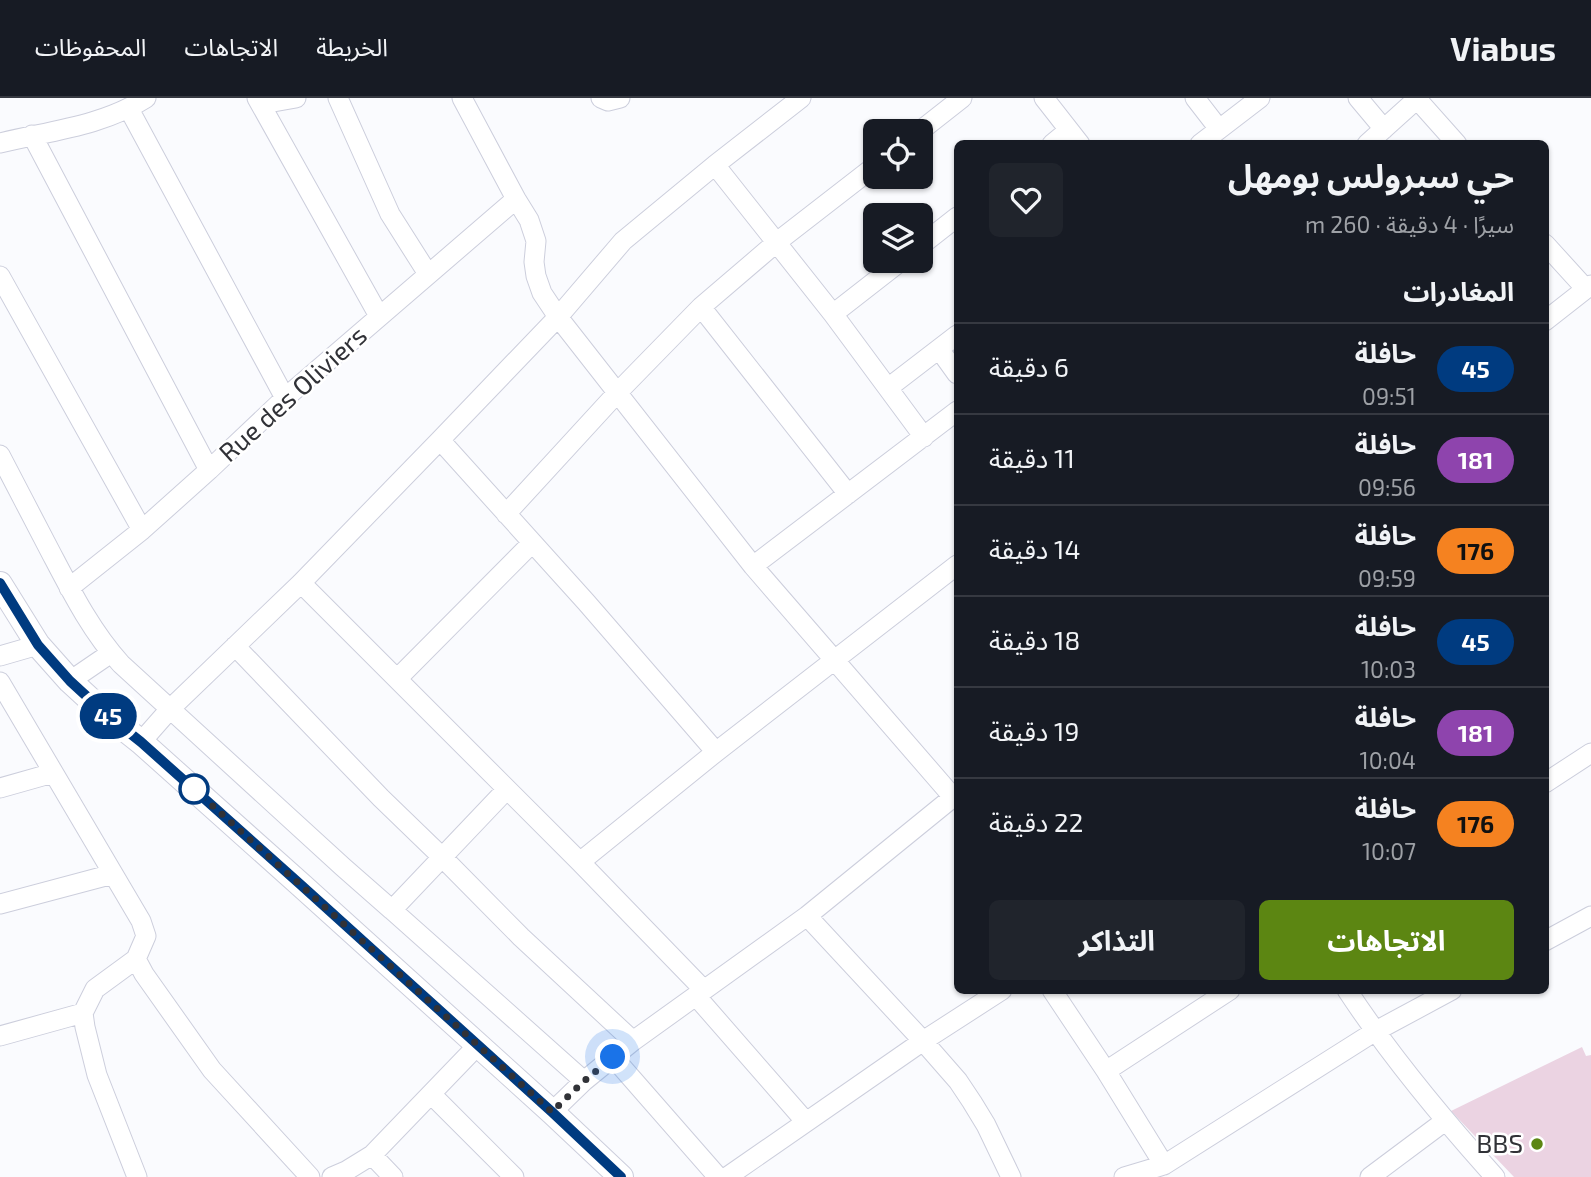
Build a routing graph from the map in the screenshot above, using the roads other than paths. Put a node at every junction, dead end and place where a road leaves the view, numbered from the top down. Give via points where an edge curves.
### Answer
1 (146, 98) edge
2 (296, 98) edge
3 (338, 98) edge
4 (462, 98) edge
5 (601, 98) edge
6 (620, 98) edge
7 (801, 98) edge
8 (962, 98) edge
9 (1044, 98) edge
10 (1195, 98) edge
11 (1260, 98) edge
12 (1358, 98) edge
13 (1417, 99) edge
14 (259, 101) edge
15 (128, 109) junction
16 (933, 121) edge
17 (1384, 128) junction
18 (1219, 129) junction
19 (32, 135) junction
20 (1075, 137) edge
21 (1205, 140) edge
22 (1371, 140) edge
23 (1453, 140) edge
24 (0, 143) edge
25 (715, 165) junction
26 (863, 175) edge
27 (516, 199) junction
28 (954, 219) edge
29 (933, 236) edge
30 (777, 242) junction
31 (1549, 248) edge
32 (886, 273) edge
33 (428, 274) junction
34 (0, 276) edge
35 (1588, 287) edge
36 (701, 307) junction
37 (833, 314) junction
38 (379, 316) junction
39 (558, 317) junction
40 (1549, 318) edge
41 (954, 337) edge
42 (939, 349) junction
43 (954, 370) edge
44 (888, 388) junction
45 (618, 392) junction
46 (285, 398) junction
47 (954, 413) edge
48 (924, 437) junction
49 (440, 440) junction
50 (0, 456) edge
51 (209, 470) junction
52 (848, 494) junction
53 (506, 514) junction
54 (142, 530) junction
55 (532, 543) junction
56 (753, 566) junction
57 (954, 574) edge
58 (0, 583) edge
59 (300, 583) junction
60 (69, 588) junction
61 (38, 645) junction
62 (235, 646) junction
63 (111, 653) junction
64 (0, 656) edge
65 (835, 661) junction
66 (397, 680) junction
67 (70, 681) junction
68 (0, 682) edge
69 (170, 709) junction
70 (141, 742) junction
71 (716, 752) junction
72 (1591, 753) edge
73 (53, 773) junction
74 (1549, 780) edge
75 (0, 788) edge
76 (506, 789) junction
77 (954, 794) edge
78 (954, 796) edge
79 (442, 857) junction
80 (580, 862) junction
81 (113, 874) junction
82 (0, 904) edge
83 (392, 910) junction
84 (807, 916) junction
85 (1591, 916) edge
86 (1549, 938) edge
87 (136, 959) junction
88 (700, 993) junction
89 (996, 994) edge
90 (1055, 994) edge
91 (1224, 994) edge
92 (1350, 994) edge
93 (1445, 994) edge
94 (83, 1013) junction
95 (1374, 1032) junction
96 (0, 1037) edge
97 (633, 1041) junction
98 (923, 1041) junction
99 (477, 1046) junction
100 (613, 1057) junction
101 (1106, 1071) junction
102 (584, 1081) junction
103 (431, 1094) junction
104 (552, 1112) junction
105 (1445, 1121) junction
106 (806, 1122) junction
107 (372, 1155) junction
108 (1164, 1165) junction
109 (136, 1177) edge
110 (310, 1177) edge
111 (332, 1177) edge
112 (393, 1177) edge
113 (514, 1177) edge
114 (621, 1177) edge
115 (719, 1177) edge
116 (727, 1177) edge
117 (1011, 1177) edge
118 (1124, 1177) edge
119 (1370, 1177) edge
120 (1495, 1177) edge

1 - 15 street
2 - 14 street
3 - 33 street via 390,214
4 - 27 street
5 - 6 street
7 - 25 street
8 - 16 street
9 - 20 street
10 - 18 street
11 - 18 street
12 - 17 street
13 - 17 street
13 - 23 street
14 - 38 street
15 - 19 street
15 - 46 street
17 - 22 street
18 - 21 street
19 - 24 street
19 - 51 street
25 - 30 street
25 - 39 street via 623,241
26 - 30 street
27 - 33 street, Rue des Oliviers
27 - 39 street via 534,232 534,262 542,293
28 - 29 street
30 - 36 street
30 - 37 street
31 - 35 street
32 - 37 street
33 - 38 street, Rue des Oliviers
34 - 54 street
35 - 40 street
36 - 45 street
36 - 52 street
37 - 44 street
38 - 46 street, Rue des Oliviers
39 - 45 street
39 - 49 street
41 - 42 street
42 - 43 street
42 - 44 street
44 - 48 street
45 - 53 street
45 - 56 street
46 - 51 street, Rue des Oliviers
47 - 48 street
48 - 52 street
49 - 53 street
49 - 59 street
50 - 60 street
51 - 54 street, Rue des Oliviers
52 - 56 street
53 - 55 street
54 - 60 street, Rue des Oliviers
55 - 66 street
55 - 71 street
56 - 65 street
57 - 65 street
58 - 61 main road
59 - 62 street
59 - 66 street
60 - 63 street
61 - 64 street
61 - 67 main road
62 - 69 street
62 - 79 street
63 - 67 street
63 - 69 street
65 - 71 street
65 - 77 street
66 - 76 street
67 - 70 main road
68 - 73 street
69 - 70 street
69 - 83 street
70 - 99 main road
71 - 80 street
72 - 74 street
73 - 75 street
73 - 81 street
76 - 79 street
76 - 80 street
78 - 84 street
79 - 83 street
79 - 97 street
80 - 88 street
81 - 82 street
81 - 87 street via 146,936
83 - 102 street
84 - 88 street
84 - 98 street
85 - 86 street
87 - 94 street via 95,989
87 - 110 street via 212,1070
88 - 97 street
88 - 106 street
89 - 98 street
90 - 101 street
91 - 101 street
92 - 95 street
93 - 95 street
94 - 96 street
94 - 109 street via 97,1075
95 - 105 street
95 - 108 street
97 - 100 street
98 - 106 street
98 - 117 street via 972,1102
99 - 103 street
99 - 104 main road
100 - 102 street
100 - 115 street
101 - 108 street
102 - 104 street
103 - 107 street
103 - 113 street
104 - 114 main road
105 - 119 street
105 - 120 street
106 - 116 street
107 - 111 street
107 - 112 street
108 - 118 street

